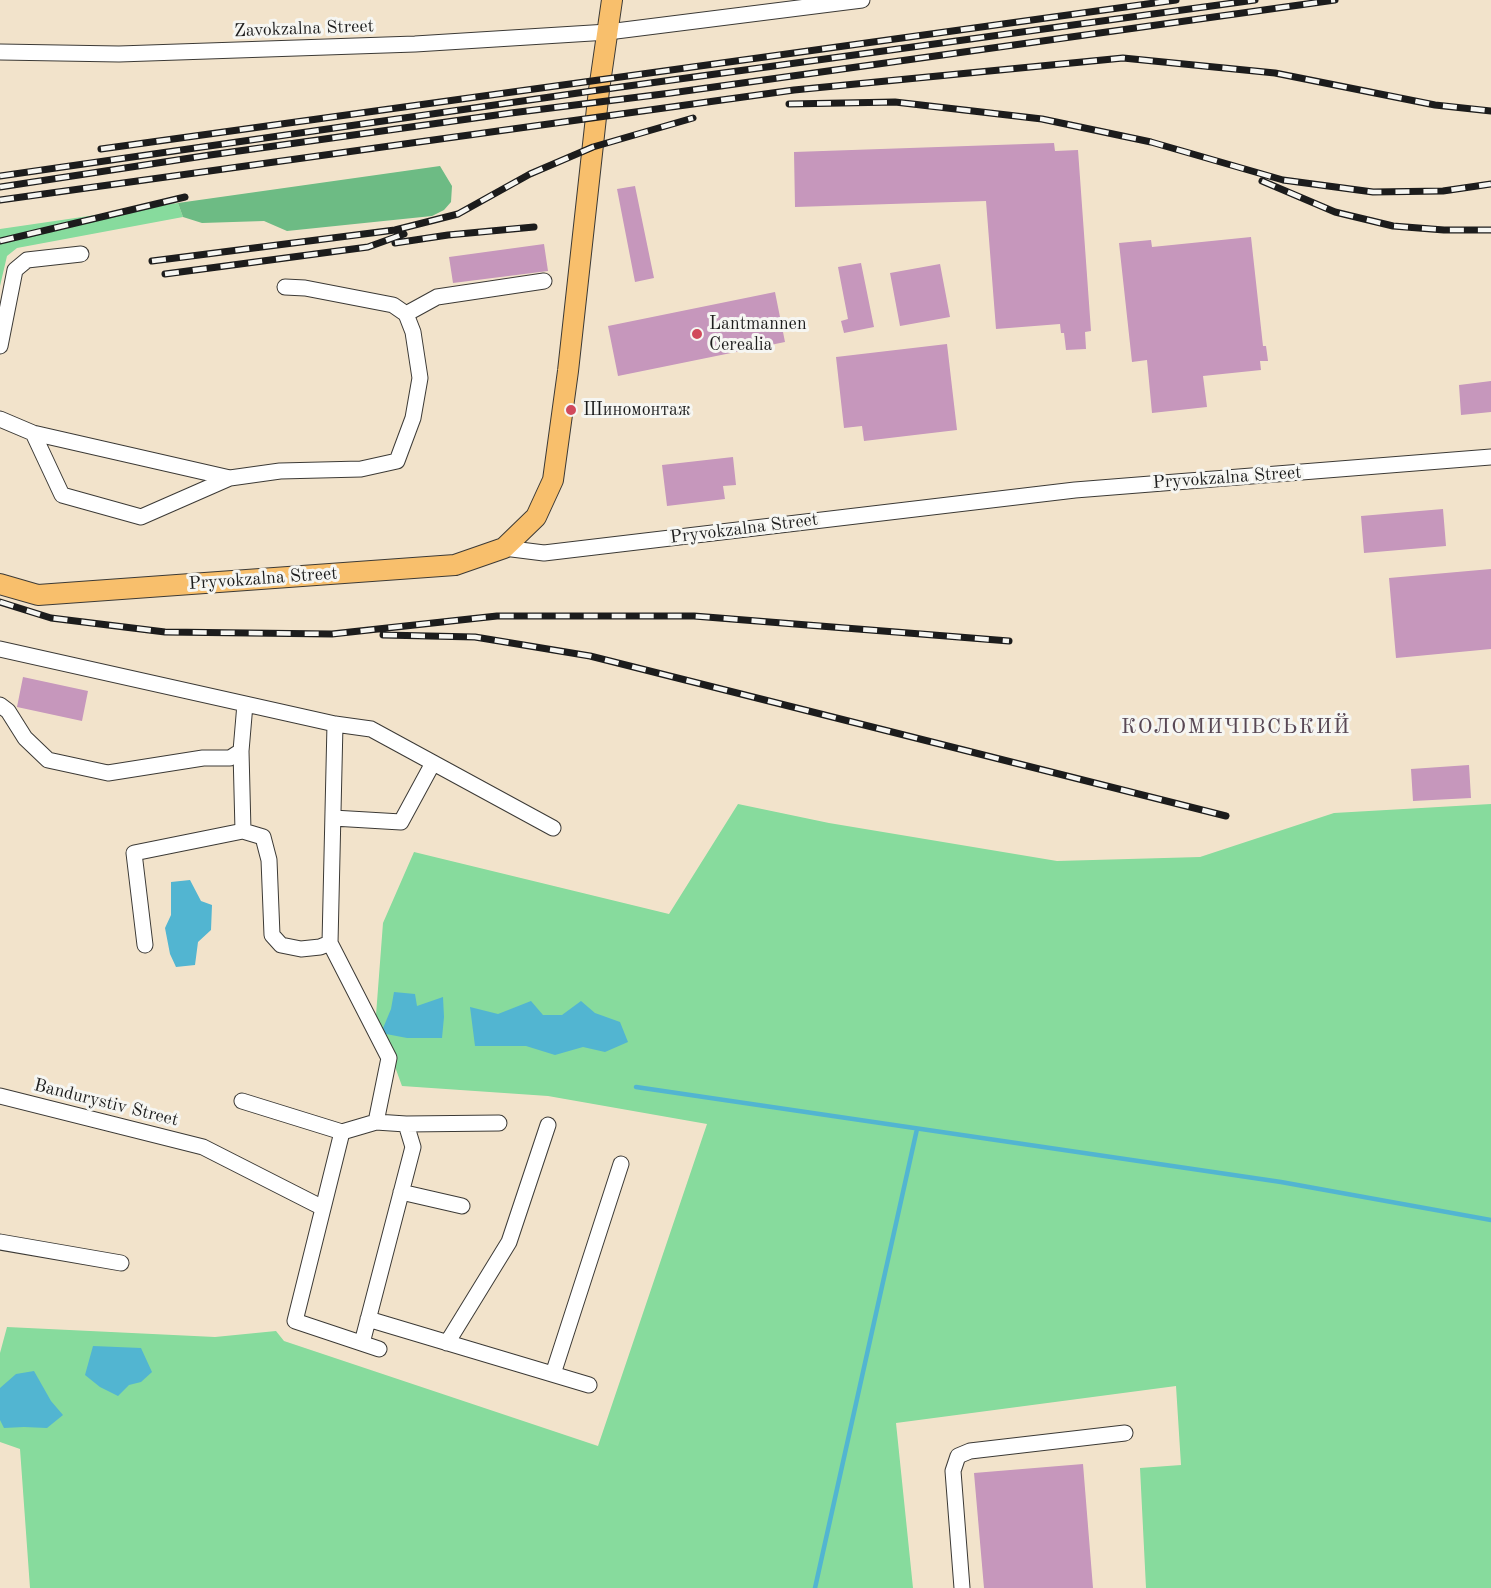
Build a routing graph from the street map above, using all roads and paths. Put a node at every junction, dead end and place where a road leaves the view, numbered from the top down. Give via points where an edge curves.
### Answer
1 (612, 0) edge
2 (862, 0) edge
3 (763, 6) edge
4 (608, 32) junction
5 (0, 52) edge
6 (81, 254) dead end
7 (544, 281) dead end
8 (285, 287) dead end
9 (406, 314) junction
10 (0, 346) edge
11 (0, 419) edge
12 (33, 433) junction
13 (1491, 458) edge
14 (230, 478) junction
15 (504, 548) junction
16 (0, 584) edge
17 (0, 649) edge
18 (245, 704) junction
19 (0, 705) edge
20 (335, 724) junction
21 (241, 751) junction
22 (433, 763) junction
23 (333, 818) junction
24 (553, 828) dead end
25 (243, 831) junction
26 (330, 943) junction
27 (145, 945) dead end
28 (0, 1096) edge
29 (242, 1101) dead end
30 (376, 1122) junction
31 (499, 1123) dead end
32 (406, 1124) junction
33 (548, 1125) dead end
34 (342, 1132) junction
35 (621, 1164) dead end
36 (401, 1192) junction
37 (462, 1206) dead end
38 (323, 1208) junction
39 (0, 1242) edge
40 (121, 1263) dead end
41 (368, 1319) junction
42 (362, 1343) junction
43 (447, 1343) junction
44 (379, 1349) dead end
45 (554, 1374) junction
46 (589, 1384) dead end
47 (1125, 1433) dead end
48 (962, 1588) edge

1 - 4 main road
2 - 3 street, Zavokzalna Street
3 - 4 street, Zavokzalna Street
4 - 5 street, Zavokzalna Street via 254,50
4 - 15 main road via 553,480 536,517
6 - 10 street via 27,260 15,270
7 - 9 street via 437,297
8 - 9 street via 393,304
9 - 14 street via 420,378 413,418 397,461 361,468 280,471
11 - 12 street
12 - 14 street
12 - 14 street via 62,495 141,517
13 - 15 street, Pryvokzalna Street via 1075,490 544,553
15 - 16 main road, Pryvokzalna Street via 455,565 38,595
17 - 18 street
18 - 20 street
18 - 21 street
19 - 21 street via 48,760 108,773 204,758 230,758
20 - 22 street via 371,729
20 - 23 street
21 - 25 street
22 - 23 street via 401,822
22 - 24 street
23 - 26 street
25 - 26 street via 263,837 269,860 272,935 281,945 301,949
25 - 27 street via 134,853
26 - 30 street via 389,1058
28 - 38 street, Bandurystiv Street via 203,1147
29 - 34 street
30 - 32 street
30 - 34 street
31 - 32 street
32 - 36 street via 413,1147
33 - 43 street via 510,1242
34 - 38 street
35 - 45 street
36 - 37 street
36 - 41 street
38 - 42 street via 295,1321
39 - 40 street
41 - 42 street
41 - 43 street
42 - 44 street
43 - 45 street
45 - 46 street
47 - 48 street via 970,1451 958,1456 953,1471

